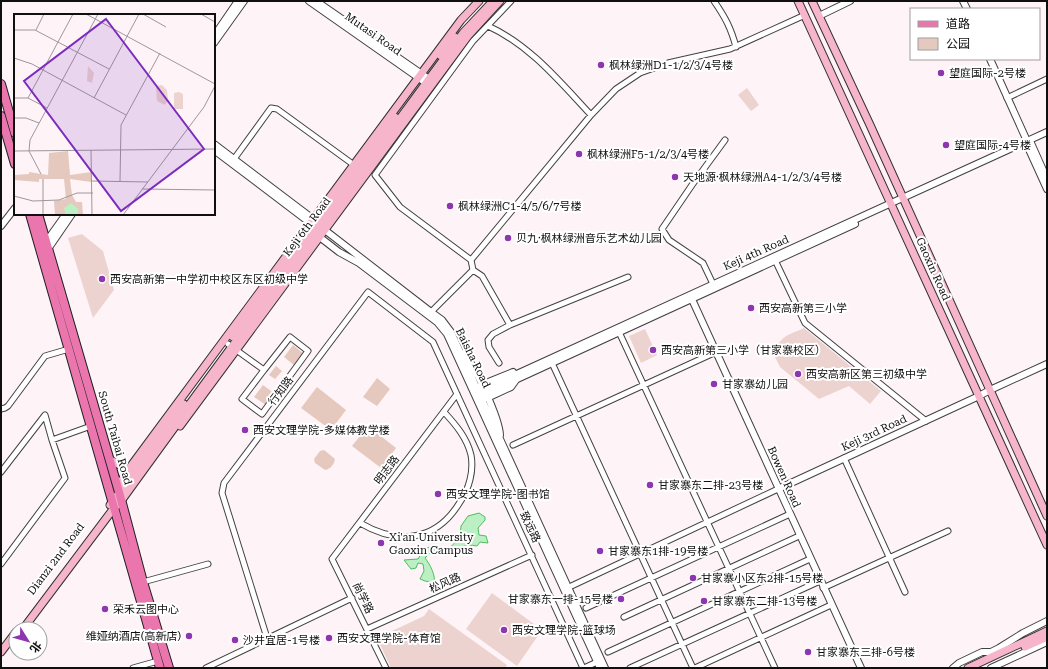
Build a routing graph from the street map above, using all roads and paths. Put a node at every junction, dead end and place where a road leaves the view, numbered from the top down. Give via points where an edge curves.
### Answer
1 (238, 1) edge
2 (244, 1) edge
3 (309, 1) edge
4 (316, 1) edge
5 (479, 1) edge
6 (487, 1) edge
7 (493, 1) edge
8 (500, 1) edge
9 (511, 1) edge
10 (714, 1) edge
11 (798, 1) edge
12 (812, 1) edge
13 (850, 1) edge
14 (804, 15) junction
15 (819, 16) junction
16 (488, 26) junction
17 (215, 35) edge
18 (215, 42) edge
19 (736, 47) junction
20 (990, 60) edge
21 (423, 79) junction
22 (1047, 79) edge
23 (1, 84) edge
24 (1007, 98) junction
25 (591, 115) junction
26 (1, 116) edge
27 (14, 130) edge
28 (1047, 132) edge
29 (1047, 136) edge
30 (725, 140) dead end
31 (1028, 143) junction
32 (215, 145) edge
33 (215, 151) edge
34 (234, 159) junction
35 (14, 161) edge
36 (354, 165) junction
37 (1047, 179) edge
38 (1047, 189) edge
39 (903, 199) junction
40 (892, 205) junction
41 (14, 209) edge
42 (30, 215) edge
43 (38, 215) edge
44 (65, 215) edge
45 (71, 215) edge
46 (317, 225) junction
47 (1, 226) edge
48 (318, 235) junction
49 (47, 245) junction
50 (774, 259) junction
51 (471, 260) junction
52 (472, 270) junction
53 (628, 277) dead end
54 (713, 284) junction
55 (690, 296) junction
56 (431, 312) junction
57 (510, 325) junction
58 (618, 332) junction
59 (232, 347) junction
60 (69, 349) junction
61 (716, 352) junction
62 (499, 363) dead end
63 (552, 363) junction
64 (1047, 364) edge
65 (1047, 368) edge
66 (264, 370) junction
67 (519, 375) junction
68 (643, 386) junction
69 (990, 392) junction
70 (481, 393) junction
71 (458, 394) junction
72 (979, 396) junction
73 (1, 409) edge
74 (444, 412) junction
75 (576, 416) junction
76 (926, 420) junction
77 (91, 426) junction
78 (52, 440) junction
79 (513, 445) dead end
80 (844, 458) junction
81 (110, 460) junction
82 (131, 471) junction
83 (1, 472) edge
84 (778, 489) junction
85 (118, 499) junction
86 (790, 514) junction
87 (1047, 516) edge
88 (708, 522) junction
89 (360, 523) junction
90 (948, 531) dead end
91 (799, 536) junction
92 (1047, 545) edge
93 (718, 547) junction
94 (640, 554) junction
95 (532, 555) junction
96 (890, 558) junction
97 (332, 559) joint
98 (810, 559) junction
99 (1, 564) edge
100 (208, 564) dead end
101 (729, 569) junction
102 (651, 578) junction
103 (820, 581) junction
104 (143, 582) junction
105 (566, 588) junction
106 (824, 588) junction
107 (739, 592) junction
108 (905, 592) dead end
109 (352, 598) junction
110 (661, 600) junction
111 (831, 605) junction
112 (586, 608) dead end
113 (750, 614) junction
114 (624, 617) dead end
115 (24, 621) edge
116 (29, 621) edge
117 (1047, 621) edge
118 (672, 623) junction
119 (367, 629) junction
120 (1047, 631) edge
121 (761, 637) junction
122 (1047, 637) edge
123 (267, 638) junction
124 (1047, 642) edge
125 (8, 643) edge
126 (682, 644) junction
127 (8, 650) edge
128 (1, 652) edge
129 (608, 652) dead end
130 (1, 659) edge
131 (159, 664) edge
132 (599, 665) edge
133 (133, 668) edge
134 (169, 668) edge
135 (206, 668) edge
136 (386, 668) edge
137 (584, 668) edge
138 (605, 668) edge
139 (630, 668) edge
140 (694, 668) edge
141 (775, 668) edge
142 (861, 668) edge
143 (953, 668) edge
144 (968, 668) edge
145 (979, 668) edge
146 (991, 668) edge

1 - 17 street
2 - 18 street
3 - 21 street, Mutasi Road
4 - 21 street, Mutasi Road
5 - 21 main road via 461,20
6 - 21 main road, Keji 6th Road
7 - 21 main road, Keji 6th Road
8 - 46 main road via 468,36
9 - 16 street
10 - 19 street via 725,16
11 - 14 main road, Gaoxin Road
12 - 15 main road, Gaoxin Road
13 - 15 street
14 - 19 street
14 - 40 main road, Gaoxin Road
15 - 39 main road, Gaoxin Road
16 - 25 street via 504,34 545,66
16 - 51 street via 473,41 375,175 400,207
19 - 25 street via 668,63 640,73 616,89
20 - 24 street
21 - 36 main road
21 - 46 main road, Keji 6th Road
22 - 24 street
23 - 27 main road
24 - 31 street
25 - 51 street
26 - 35 main road
28 - 31 street, Keji 4th Road
29 - 31 street, Keji 4th Road
30 - 54 street via 662,229 669,240 703,263
31 - 37 street
31 - 38 street
31 - 39 street, Keji 4th Road
32 - 34 street, Baisha Road
33 - 46 street, Baisha Road
34 - 36 street via 271,108 278,109
34 - 46 street, Baisha Road
36 - 46 main road
39 - 40 street, Keji 4th Road
39 - 69 main road, Gaoxin Road
40 - 50 street, Keji 4th Road
40 - 72 main road, Gaoxin Road
41 - 47 street
42 - 60 main road, South Taibai Road
43 - 49 main road, South Taibai Road
44 - 49 street
45 - 49 street
46 - 48 main road, Keji 6th Road
46 - 56 street, Baisha Road
46 - 59 main road, Keji 6th Road
46 - 82 main road
48 - 59 main road, Keji 6th Road
48 - 70 street, Baisha Road via 436,322 447,334
49 - 81 main road, South Taibai Road
50 - 54 street, Keji 4th Road
50 - 55 street, Keji 4th Road
50 - 76 street via 805,322
51 - 52 street
52 - 56 street
52 - 57 street via 482,276
53 - 57 street
54 - 55 street, Keji 4th Road
55 - 58 street, Keji 4th Road
55 - 61 street, Bowen Road
55 - 67 street, Keji 4th Road
56 - 70 street, Baisha Road via 442,320 451,332
57 - 62 street via 493,334 488,340 489,347
58 - 63 street, Keji 4th Road
58 - 68 street
59 - 66 street
59 - 82 main road, Keji 6th Road
59 - 85 main road
60 - 73 street via 45,356 8,406
60 - 77 main road, South Taibai Road
61 - 68 street
61 - 84 street, Bowen Road
63 - 67 street, Keji 4th Road
63 - 75 street
64 - 69 street, Keji 3rd Road
65 - 69 street, Keji 3rd Road
66 - 66 street via 242,400 262,414 308,351 290,337
67 - 70 street, Keji 4th Road
67 - 70 street via 511,387
68 - 75 street
68 - 88 street
69 - 72 street, Keji 3rd Road
69 - 87 main road, Gaoxin Road
70 - 105 street, Baisha Road
70 - 105 street, Baisha Road
71 - 74 street, 明志路
71 - 95 street, 致远路
71 - 123 street, 行知路 via 433,342 368,292 224,483 222,493
72 - 76 street, Keji 3rd Road
72 - 92 main road, Gaoxin Road
74 - 89 street, 明志路
74 - 89 street via 462,434 471,456 468,488 458,507 445,522 418,535 394,536
75 - 79 street
75 - 94 street
76 - 80 street, Keji 3rd Road
77 - 78 street
77 - 85 main road, South Taibai Road
78 - 83 street via 45,415
78 - 99 street via 65,478
80 - 84 street, Keji 3rd Road
80 - 96 street
81 - 82 main road
81 - 85 main road, South Taibai Road
82 - 85 main road, Keji 6th Road
84 - 86 street, Bowen Road
84 - 88 street
85 - 104 main road, South Taibai Road
85 - 115 main road, Dianzi 2nd Road
85 - 116 main road, Dianzi 2nd Road
85 - 131 main road, South Taibai Road
86 - 91 street, Bowen Road
86 - 93 street
88 - 93 street
88 - 94 street
89 - 97 street, 明志路
90 - 96 street
91 - 98 street, Bowen Road
91 - 101 street
93 - 101 street
93 - 102 street
94 - 102 street
94 - 105 street
95 - 119 street, 松风路
95 - 137 street, 致远路
96 - 106 street
96 - 108 street
97 - 109 street, 尚学路
98 - 103 street, Bowen Road
98 - 107 street
100 - 104 street
101 - 107 street
101 - 110 street
102 - 110 street
102 - 112 street
103 - 106 street, Bowen Road
103 - 113 street
104 - 134 main road, South Taibai Road
105 - 132 street, Baisha Road
105 - 138 street, Baisha Road
106 - 111 street, Bowen Road
107 - 113 street
107 - 118 street
109 - 119 street, 尚学路
109 - 123 street
110 - 114 street
110 - 118 street
111 - 121 street
111 - 142 street, Bowen Road
113 - 121 street
113 - 126 street
117 - 143 street via 1000,648 982,652 959,662
118 - 126 street
118 - 129 street
119 - 136 street, 尚学路
120 - 144 main road
121 - 140 street
121 - 141 street
122 - 145 main road
123 - 135 street
124 - 146 street
125 - 128 main road
126 - 139 street
126 - 140 street
127 - 130 main road
131 - 133 street
132 - 137 street

